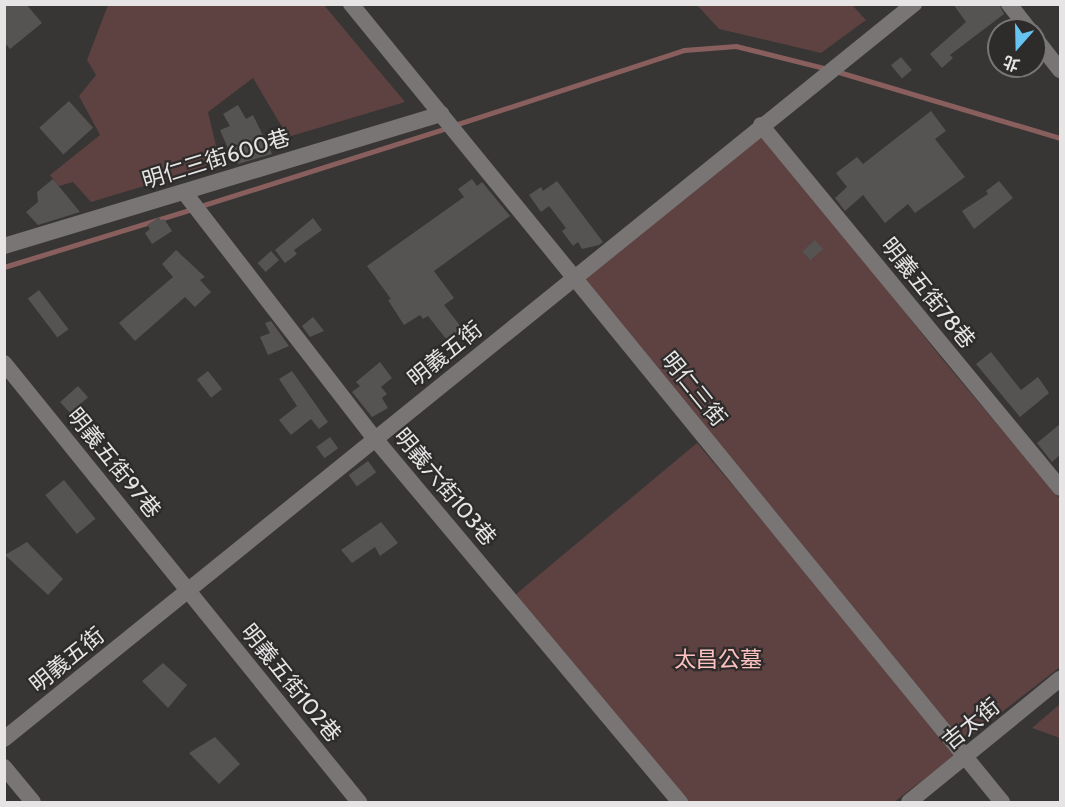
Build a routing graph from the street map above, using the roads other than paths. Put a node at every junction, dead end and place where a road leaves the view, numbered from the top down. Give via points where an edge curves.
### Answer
1 (351, 4) edge
2 (914, 4) edge
3 (1009, 4) edge
4 (1020, 18) edge
5 (1047, 53) edge
6 (1060, 70) edge
7 (448, 122) junction
8 (761, 125) junction
9 (184, 192) junction
10 (4, 246) edge
11 (574, 278) junction
12 (4, 363) edge
13 (376, 440) junction
14 (1060, 488) edge
15 (188, 592) junction
16 (1060, 679) edge
17 (4, 739) edge
18 (965, 757) junction
19 (4, 767) edge
20 (33, 802) edge
21 (359, 802) edge
22 (680, 802) edge
23 (909, 802) edge
24 (1002, 802) edge

1 - 7 street, 明仁三街
2 - 8 street, 明義五街 via 835,71
3 - 4 street
5 - 6 street
7 - 9 street, 明仁三街600巷
7 - 11 street, 明仁三街
8 - 11 street, 明義五街
8 - 14 street, 明義五街78巷
9 - 10 street, 明仁三街600巷
9 - 13 street, 明義六街103巷
11 - 13 street, 明義五街
11 - 18 street, 明仁三街
12 - 15 street, 明義五街97巷
13 - 15 street, 明義五街
13 - 22 street, 明義六街103巷
15 - 17 street, 明義五街
15 - 21 street, 明義五街102巷
16 - 18 street, 吉太街
18 - 23 street, 吉太街
18 - 24 street, 明仁三街
19 - 20 street

